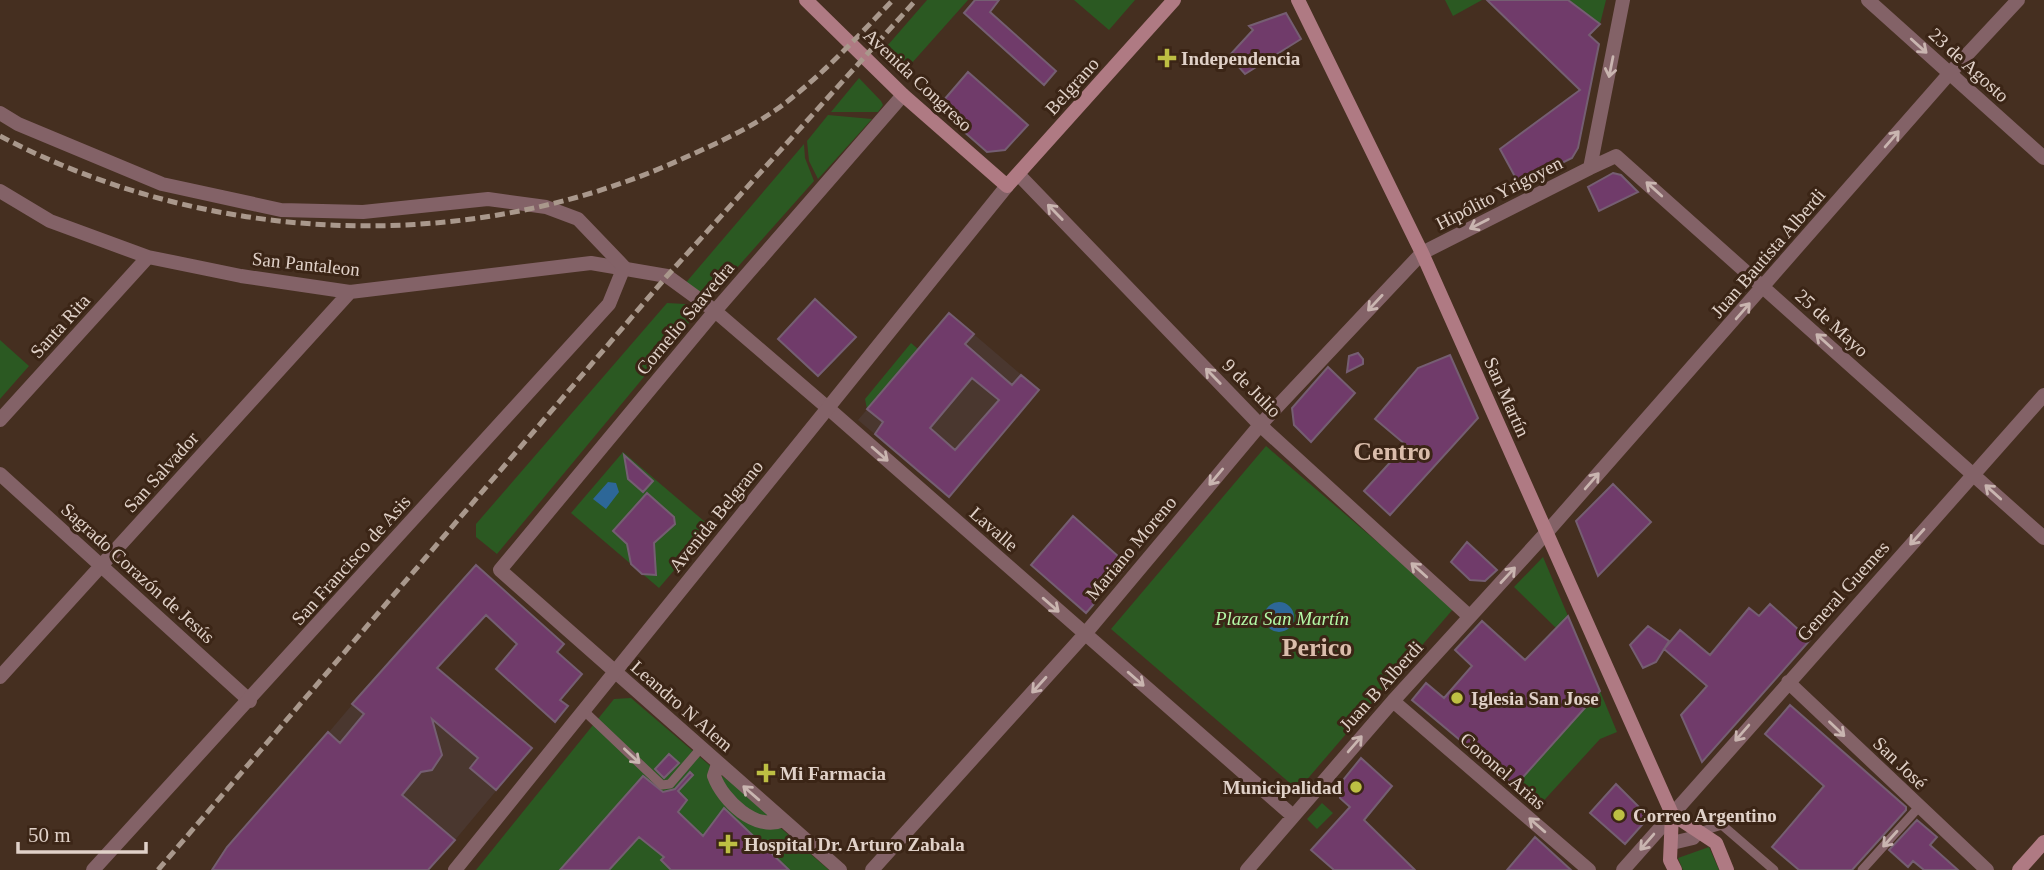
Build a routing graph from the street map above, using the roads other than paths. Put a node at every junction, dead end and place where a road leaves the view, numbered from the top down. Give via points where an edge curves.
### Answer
1 (806, 0) edge
2 (1298, 0) edge
3 (1623, 0) edge
4 (1868, 0) edge
5 (2018, 0) edge
6 (1169, 3) edge
7 (1949, 74) junction
8 (903, 95) junction
9 (0, 113) edge
10 (1597, 142) junction
11 (1616, 156) junction
12 (2044, 158) edge
13 (1590, 169) junction
14 (1019, 175) junction
15 (1007, 186) junction
16 (0, 191) edge
17 (1422, 253) junction
18 (148, 257) junction
19 (624, 267) junction
20 (667, 276) joint
21 (1763, 287) junction
22 (350, 292) junction
23 (715, 311) junction
24 (2044, 395) edge
25 (829, 409) junction
26 (0, 420) edge
27 (1260, 425) junction
28 (0, 474) edge
29 (1973, 474) junction
30 (1547, 532) junction
31 (2044, 538) edge
32 (102, 566) junction
33 (500, 570) joint
34 (1469, 615) junction
35 (1084, 634) junction
36 (613, 672) junction
37 (0, 677) edge
38 (1787, 682) junction
39 (250, 701) junction
40 (1393, 701) junction
41 (582, 709) junction
42 (701, 748) junction
43 (1918, 808) junction
44 (1672, 814) junction
45 (1293, 816) junction
46 (1698, 832) junction
47 (2044, 842) edge
48 (1672, 844) junction
49 (93, 870) edge
50 (455, 870) edge
51 (840, 870) edge
52 (872, 870) edge
53 (1247, 870) edge
54 (1589, 870) edge
55 (1623, 870) edge
56 (1675, 870) edge
57 (1727, 870) edge
58 (1774, 870) edge
59 (1862, 870) edge
60 (1987, 870) edge
61 (2019, 870) edge

1 - 8 main road, Avenida Congreso
2 - 17 main road, San Martín
3 -> 10 street, Hipólito Yrigoyen
4 -> 7 street, 23 de Agosto
5 - 7 street, Juan Bautista Alberdi
6 - 14 main road, Belgrano
7 - 12 street, 23 de Agosto
21 -> 7 street, Juan Bautista Alberdi
8 - 15 main road, Avenida Congreso
8 - 23 street, Cornelio Saavedra
9 - 19 street via 162,184 281,211 363,212 488,199 546,207 578,219
10 - 11 street, 25 de Mayo
10 - 13 street, Hipólito Yrigoyen
11 - 13 street
21 -> 11 street, 25 de Mayo
13 -> 17 street, Hipólito Yrigoyen
14 - 15 main road, Belgrano
27 -> 14 street, 9 de Julio
15 - 25 street, Avenida Belgrano
16 - 18 street, San Pantaleon via 50,221
17 -> 27 street, Mariano Moreno
17 - 30 main road, San Martín
18 - 22 street, San Pantaleon
18 - 26 street, Santa Rita
19 - 20 street, San Pantaleon
19 - 22 street, San Pantaleon via 591,263
19 - 39 street, San Francisco de Asis via 610,304
20 - 23 street, Lavalle
29 -> 21 street, 25 de Mayo
30 -> 21 street, Juan Bautista Alberdi
22 - 32 street, San Salvador
23 - 25 street, Lavalle
23 - 33 street, Cornelio Saavedra
24 - 29 street, General Guemes
25 -> 35 street, Lavalle
25 - 36 street, Avenida Belgrano
34 -> 27 street, 9 de Julio
27 -> 35 street, Mariano Moreno
28 - 32 street, Sagrado Corazón de Jesús
31 -> 29 street, 25 de Mayo
29 -> 38 street, General Guemes
34 -> 30 street, Juan B Alberdi
30 - 44 main road, San Martín
32 - 37 street, San Salvador
32 - 39 street, Sagrado Corazón de Jesús
33 - 36 street, Leandro N Alem
34 - 40 street, Juan B Alberdi
35 -> 45 street, Lavalle
35 -> 52 street, Mariano Moreno
36 - 41 street, Avenida Belgrano
36 - 42 street, Leandro N Alem
38 -> 43 street, San José
38 -> 44 street, General Guemes
39 - 49 street, San Francisco de Asis
45 -> 40 street, Juan B Alberdi
54 -> 40 street, Coronel Arias
41 -> 42 lane via 662,785 670,784
41 - 50 street, Avenida Belgrano
51 -> 42 street, Leandro N Alem
43 -> 59 lane
43 - 60 street, San José
44 - 46 main road
44 - 48 main road, San Martín
44 -> 55 street, General Guemes
45 - 53 street, Juan B Alberdi
46 - 48 street
46 - 57 main road via 1716,843
46 - 58 lane via 1722,825
47 - 61 main road
48 - 56 main road, San Martín via 1670,860

